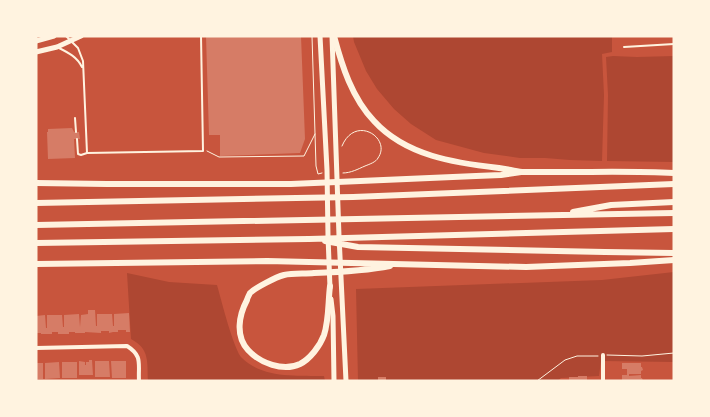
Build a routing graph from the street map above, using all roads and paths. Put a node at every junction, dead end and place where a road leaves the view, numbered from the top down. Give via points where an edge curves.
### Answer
1 (54, 36) edge
2 (66, 36) edge
3 (81, 36) edge
4 (201, 36) edge
5 (312, 36) edge
6 (320, 36) edge
7 (333, 36) edge
8 (36, 41) edge
9 (72, 41) junction
10 (674, 44) edge
11 (624, 46) dead end
12 (57, 47) junction
13 (36, 52) edge
14 (82, 67) junction
15 (75, 118) dead end
16 (76, 132) dead end
17 (316, 133) junction
18 (77, 139) dead end
19 (341, 149) dead end
20 (203, 150) junction
21 (87, 153) junction
22 (521, 172) junction
23 (348, 173) dead end
24 (674, 173) edge
25 (318, 174) dead end
26 (36, 183) edge
27 (674, 184) edge
28 (674, 202) edge
29 (37, 203) edge
30 (674, 213) edge
31 (554, 215) junction
32 (36, 225) edge
33 (674, 229) edge
34 (309, 239) junction
35 (36, 243) edge
36 (674, 252) edge
37 (674, 260) edge
38 (37, 264) edge
39 (401, 264) junction
40 (330, 286) junction
41 (36, 348) edge
42 (602, 356) dead end
43 (139, 381) edge
44 (334, 381) edge
45 (346, 381) edge
46 (603, 381) edge

1 - 8 main road
2 - 9 lane
3 - 9 main road
4 - 20 lane
5 - 17 path
6 - 40 main road
7 - 22 highway via 353,90 374,122 393,137 434,156
7 - 45 main road
9 - 12 main road
9 - 14 lane via 82,56
10 - 11 lane
12 - 13 main road
12 - 14 lane via 69,53
14 - 21 lane
15 - 16 lane
17 - 20 path via 304,156 219,157
17 - 25 path
18 - 21 lane via 78,154
19 - 23 path via 349,135 362,130 372,133 381,145 377,159
20 - 21 lane
22 - 24 highway
22 - 26 highway via 291,184
27 - 29 highway via 352,197
28 - 31 highway via 611,205
30 - 31 highway
31 - 32 highway
33 - 34 highway
34 - 35 highway
34 - 36 highway via 358,246
37 - 39 highway via 526,266
38 - 39 highway via 266,261
39 - 40 highway via 370,270 284,275 267,282 250,293 242,308 239,324 242,341 248,350 271,365 287,367 300,364 324,335
40 - 44 main road
41 - 43 street via 127,346 138,355
42 - 46 street

